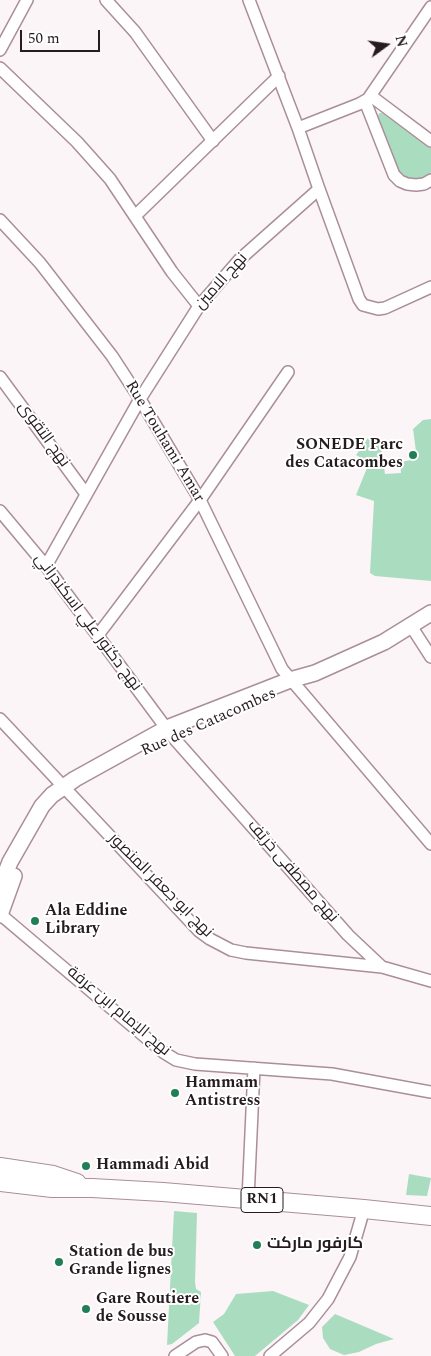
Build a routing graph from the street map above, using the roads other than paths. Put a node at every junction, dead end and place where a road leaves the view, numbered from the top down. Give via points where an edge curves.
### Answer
1 (27, 0) edge
2 (106, 0) edge
3 (249, 0) edge
4 (430, 10) edge
5 (0, 50) edge
6 (0, 68) edge
7 (279, 76) junction
8 (368, 99) junction
9 (298, 128) junction
10 (431, 140) edge
11 (213, 141) junction
12 (431, 180) edge
13 (319, 189) junction
14 (135, 216) junction
15 (0, 220) edge
16 (431, 287) edge
17 (199, 306) junction
18 (288, 372) dead end
19 (0, 377) edge
20 (140, 399) junction
21 (86, 494) junction
22 (200, 500) junction
23 (0, 511) edge
24 (46, 566) junction
25 (431, 613) edge
26 (412, 626) junction
27 (98, 635) junction
28 (431, 657) edge
29 (293, 683) junction
30 (0, 719) edge
31 (169, 732) junction
32 (66, 790) junction
33 (431, 844) edge
34 (0, 888) edge
35 (0, 914) edge
36 (382, 967) junction
37 (431, 980) edge
38 (254, 1068) junction
39 (431, 1092) edge
40 (0, 1166) edge
41 (0, 1182) edge
42 (92, 1188) junction
43 (248, 1199) junction
44 (364, 1209) junction
45 (431, 1216) edge
46 (175, 1356) edge
47 (222, 1356) edge
48 (270, 1356) edge

1 - 5 street
2 - 11 street via 135,32
3 - 7 street
4 - 8 street
6 - 14 street via 78,142 110,179
7 - 9 street
7 - 11 street
8 - 9 street
8 - 10 street
8 - 12 street via 394,175 407,184 424,184
9 - 13 street
11 - 14 street
13 - 16 street via 363,305 385,308
13 - 17 street, نهج الامين via 239,260
14 - 17 street
15 - 20 street, Rue Touhami Amar via 40,263 112,356
17 - 20 street, نهج الامين
18 - 22 street
19 - 21 street, نهج التقوى
20 - 21 street, نهج الامين
20 - 22 street, Rue Touhami Amar
21 - 24 street, نهج الامين
22 - 27 street
22 - 29 street, Rue Touhami Amar via 282,670
23 - 24 street, نهج دكتور علي اسكندراني
24 - 27 street, نهج دكتور علي اسكندراني
25 - 26 main road, Rue des Catacombes
26 - 28 street
26 - 29 main road, Rue des Catacombes
27 - 31 street, نهج دكتور علي اسكندراني
29 - 31 main road, Rue des Catacombes
29 - 33 street, Rue Touhami Amar
30 - 32 street, نهج ابو جعفر المنصور
31 - 32 main road, Rue des Catacombes via 159,742
31 - 36 street, نهج مصطفى خريّف via 348,935
32 - 34 main road, Rue des Catacombes via 52,795 42,806 10,862
32 - 35 main road, Rue des Catacombes via 49,812 17,867
32 - 36 street, نهج ابو جعفر المنصور via 199,931 221,945 246,954
35 - 38 street, نهج الإمام ابن عرفة via 176,1060
36 - 37 street, نهج مصطفى خريّف
38 - 39 street, نهج الإمام ابن عرفة via 332,1074
38 - 43 street
40 - 42 main road, RN1 via 53,1175
41 - 42 main road, RN1 via 52,1188
42 - 43 main road, RN1
43 - 44 main road, RN1
44 - 45 main road, RN1
44 - 48 street via 350,1257 328,1299 308,1323
46 - 47 street via 204,1340 212,1342

